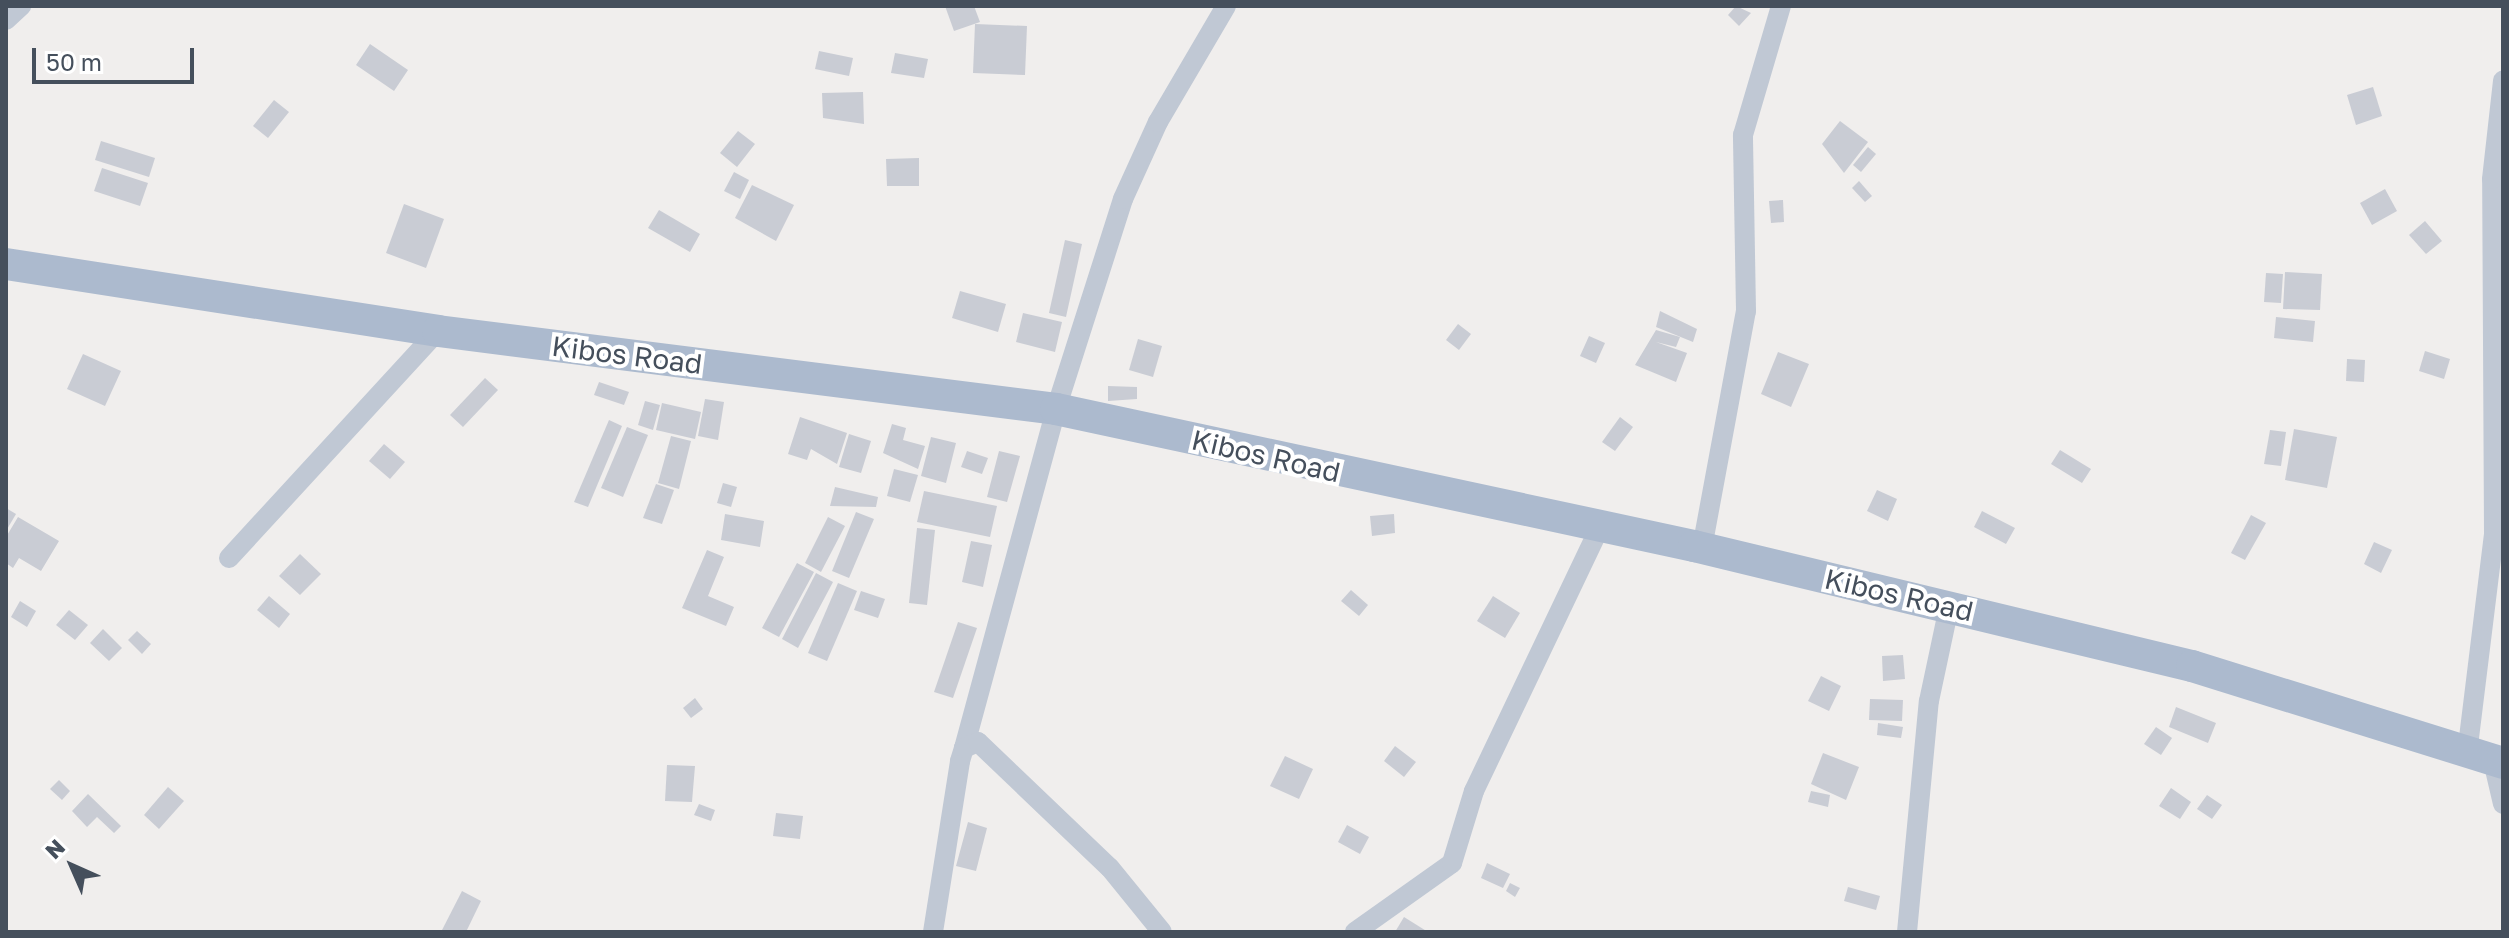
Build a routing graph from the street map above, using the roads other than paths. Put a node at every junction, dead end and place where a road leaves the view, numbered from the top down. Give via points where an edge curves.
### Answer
1 (21, 6) edge
2 (1226, 6) edge
3 (1781, 6) edge
4 (6, 20) edge
5 (2503, 81) edge
6 (6, 264) edge
7 (2497, 265) edge
8 (438, 331) junction
9 (1056, 409) junction
10 (1599, 529) junction
11 (1702, 548) junction
12 (229, 558) dead end
13 (1949, 607) junction
14 (964, 748) junction
15 (2488, 759) edge
16 (2503, 804) edge
17 (933, 932) edge
18 (1162, 932) edge
19 (1355, 932) edge
20 (1907, 932) edge

1 - 4 street
2 - 9 street via 1158,122 1123,199
3 - 11 street via 1743,135 1746,311
5 - 7 street
6 - 8 main road, Kibos Road
7 - 15 street
8 - 9 main road, Kibos Road
8 - 12 street
9 - 10 main road, Kibos Road
9 - 14 street
10 - 11 main road, Kibos Road
10 - 19 street via 1474,791 1452,863
11 - 13 main road, Kibos Road
13 - 15 main road, Kibos Road via 2192,666
13 - 20 street via 1927,716
14 - 17 street
14 - 18 street via 978,742 996,754
15 - 16 street

